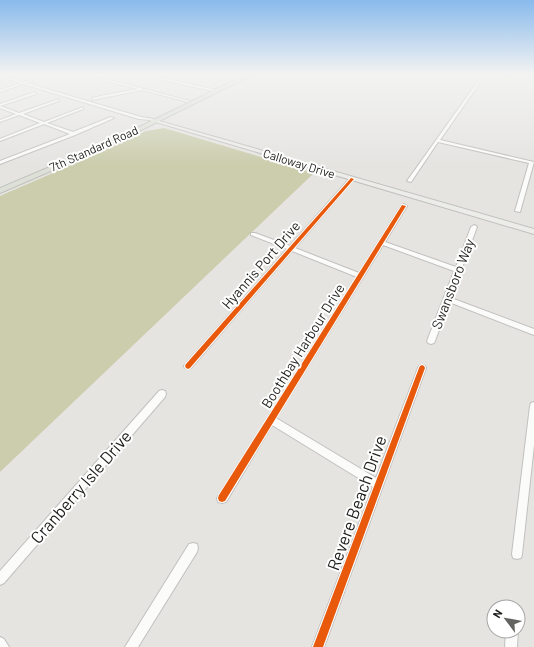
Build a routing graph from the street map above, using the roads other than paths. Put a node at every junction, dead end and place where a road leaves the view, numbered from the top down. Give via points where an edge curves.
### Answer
1 (47, 104) edge
2 (95, 104) edge
3 (111, 104) edge
4 (182, 104) edge
5 (188, 104) edge
6 (463, 104) edge
7 (0, 106) edge
8 (82, 108) dead end
9 (20, 114) junction
10 (112, 118) dead end
11 (154, 120) junction
12 (0, 121) edge
13 (45, 122) junction
14 (74, 134) junction
15 (0, 140) edge
16 (437, 141) junction
17 (0, 163) edge
18 (532, 163) edge
19 (352, 179) junction
20 (409, 181) dead end
21 (0, 185) edge
22 (0, 191) edge
23 (404, 206) dead end
24 (518, 211) dead end
25 (474, 227) dead end
26 (534, 232) edge
27 (253, 234) dead end
28 (382, 243) junction
29 (290, 248) junction
30 (458, 270) junction
31 (361, 276) junction
32 (447, 299) junction
33 (534, 332) edge
34 (431, 341) dead end
35 (188, 366) dead end
36 (422, 368) dead end
37 (162, 394) dead end
38 (534, 406) edge
39 (271, 420) junction
40 (531, 468) edge
41 (379, 485) junction
42 (222, 498) dead end
43 (193, 548) dead end
44 (517, 554) dead end
45 (0, 579) edge
46 (0, 643) edge
47 (3, 647) edge
48 (131, 647) edge
49 (318, 647) edge

1 - 9 street
2 - 11 street
3 - 11 street via 147,115
4 - 11 main road, 7th Standard Road
5 - 11 main road, 7th Standard Road
6 - 16 street
7 - 9 street
8 - 13 street
9 - 12 street
9 - 13 street
10 - 14 street
11 - 19 main road, Calloway Drive
11 - 21 main road, 7th Standard Road
11 - 22 main road, 7th Standard Road via 92,151
13 - 14 street
13 - 15 street
14 - 17 street
16 - 18 street
16 - 20 street
18 - 24 street
19 - 26 main road, Calloway Drive
19 - 29 street, Hyannis Port Drive
23 - 28 street, Boothbay Harbour Drive
25 - 30 street, Swansboro Way
27 - 29 street
28 - 30 street
28 - 31 street, Boothbay Harbour Drive
29 - 31 street
29 - 35 street, Hyannis Port Drive
30 - 32 street, Swansboro Way
31 - 39 street, Boothbay Harbour Drive
32 - 33 street
32 - 34 street, Swansboro Way
36 - 41 street, Revere Beach Drive
37 - 45 street, Cranberry Isle Drive
38 - 40 street
39 - 41 street
39 - 42 street, Boothbay Harbour Drive
40 - 44 street
41 - 49 street, Revere Beach Drive
43 - 48 street
46 - 47 street

